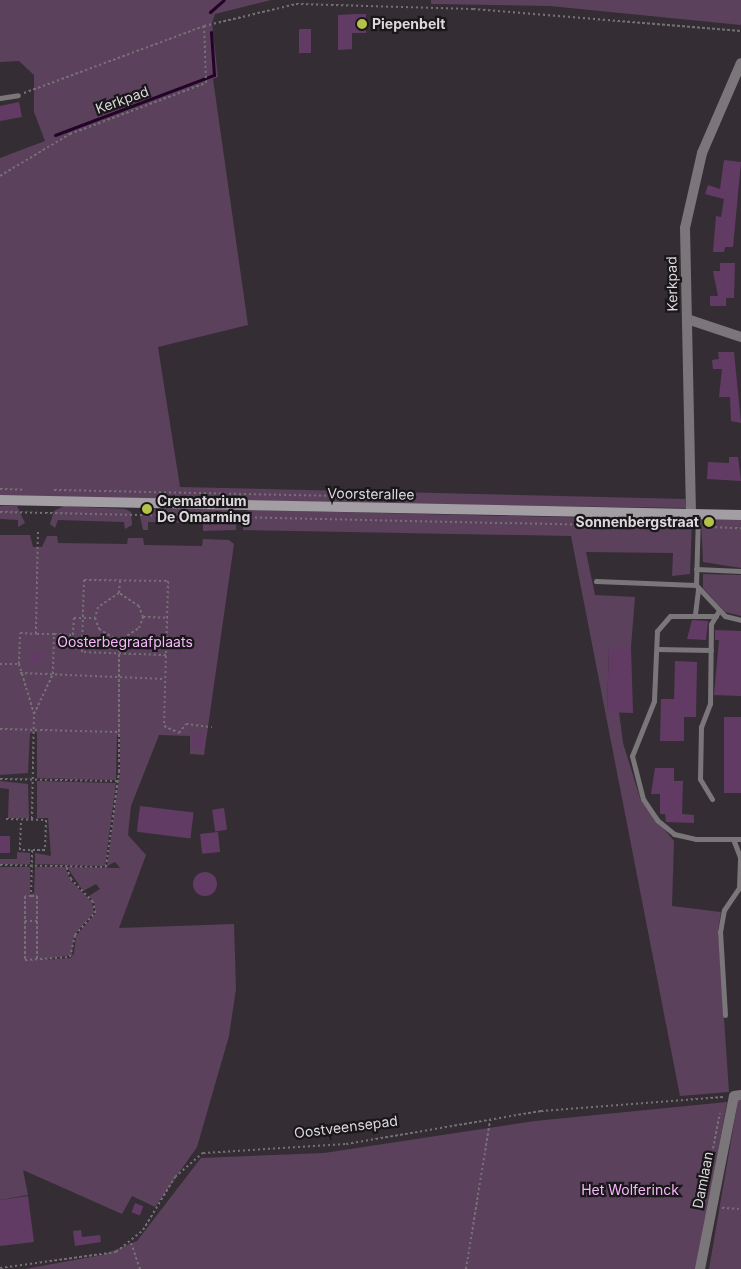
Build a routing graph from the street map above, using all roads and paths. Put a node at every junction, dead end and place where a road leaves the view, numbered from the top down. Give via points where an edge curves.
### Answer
1 (204, 26) junction
2 (741, 31) edge
3 (741, 63) edge
4 (18, 95) joint
5 (0, 98) edge
6 (0, 176) edge
7 (687, 319) junction
8 (741, 338) edge
9 (0, 500) edge
10 (0, 512) edge
11 (695, 514) junction
12 (741, 515) edge
13 (698, 527) junction
14 (741, 528) edge
15 (38, 531) dead end
16 (696, 569) junction
17 (741, 571) edge
18 (120, 580) junction
19 (596, 581) dead end
20 (697, 587) junction
21 (119, 593) junction
22 (719, 610) junction
23 (695, 614) junction
24 (716, 616) junction
25 (142, 617) junction
26 (83, 618) junction
27 (95, 618) junction
28 (167, 618) junction
29 (741, 620) edge
30 (36, 634) junction
31 (54, 634) junction
32 (119, 641) junction
33 (657, 649) junction
34 (711, 650) junction
35 (118, 653) junction
36 (166, 655) junction
37 (0, 664) edge
38 (19, 664) junction
39 (19, 673) junction
40 (53, 674) junction
41 (118, 678) junction
42 (165, 679) junction
43 (34, 714) junction
44 (212, 727) dead end
45 (0, 729) edge
46 (34, 730) junction
47 (118, 732) junction
48 (0, 779) edge
49 (33, 780) junction
50 (117, 781) junction
51 (712, 799) dead end
52 (6, 819) dead end
53 (20, 820) junction
54 (32, 820) junction
55 (733, 839) junction
56 (741, 839) edge
57 (32, 850) junction
58 (0, 865) edge
59 (32, 865) junction
60 (66, 866) junction
61 (31, 896) junction
62 (25, 921) junction
63 (37, 921) junction
64 (37, 960) junction
65 (725, 1015) dead end
66 (737, 1096) edge
67 (490, 1120) junction
68 (712, 1208) junction
69 (741, 1209) edge
70 (131, 1243) junction
71 (0, 1268) edge
72 (140, 1269) edge
73 (466, 1269) edge
74 (700, 1269) edge

1 - 2 path via 282,6 344,3 512,11
1 - 4 path
1 - 6 path, Kerkpad via 208,79 70,134
3 - 7 street, Kerkpad via 702,153 688,203
4 - 5 lane
7 - 8 street
7 - 11 street, Kerkpad
9 - 11 main road, Voorsterallee
10 - 13 path
11 - 12 main road, Voorsterallee
11 - 13 lane
13 - 14 path
13 - 16 lane
15 - 30 path
16 - 17 lane
16 - 20 lane
18 - 21 path
18 - 26 path via 84,580
18 - 28 path via 168,581
19 - 20 lane
20 - 22 lane
20 - 23 lane
21 - 25 path via 139,606
21 - 27 path via 98,607
22 - 24 lane
22 - 29 lane
23 - 24 lane
23 - 33 lane via 664,620 657,631
24 - 34 lane
25 - 28 path
25 - 32 path via 139,628
26 - 27 path
26 - 31 path via 74,618 73,635
26 - 35 path via 82,652
27 - 32 path via 99,629
28 - 36 path
30 - 31 path
30 - 38 path via 20,633
31 - 40 path
32 - 35 path
33 - 34 lane
33 - 55 lane via 654,701 632,756 643,799 656,820 674,834
34 - 51 lane via 700,779
35 - 36 path
35 - 41 path
36 - 42 path
37 - 38 path
38 - 39 path
39 - 40 path
39 - 43 path
40 - 41 path
40 - 43 path
41 - 42 path
41 - 47 path
42 - 44 path via 164,726 179,733 186,724
43 - 46 path
45 - 46 path
46 - 47 path
46 - 49 path
47 - 50 path
48 - 49 path
49 - 50 path
49 - 54 path
50 - 60 path via 106,867
52 - 53 path
53 - 54 path
53 - 57 path via 20,850
54 - 57 path via 46,820 45,850
55 - 56 lane
55 - 65 lane via 740,857 739,888 724,910 720,932
57 - 59 path
58 - 59 path
59 - 60 path
59 - 61 path
60 - 64 path via 71,879 93,902 95,913 75,935 70,958
61 - 62 path via 24,896
61 - 63 path via 37,896
62 - 63 path
62 - 64 path via 25,960
63 - 64 path
66 - 67 path, Oostveensepad via 540,1111
66 - 68 street, Damlaan
67 - 70 path, Oostveensepad via 346,1144 203,1153 175,1177
67 - 73 path
68 - 69 path
68 - 74 street, Damlaan
70 - 71 path via 116,1252
70 - 72 path

